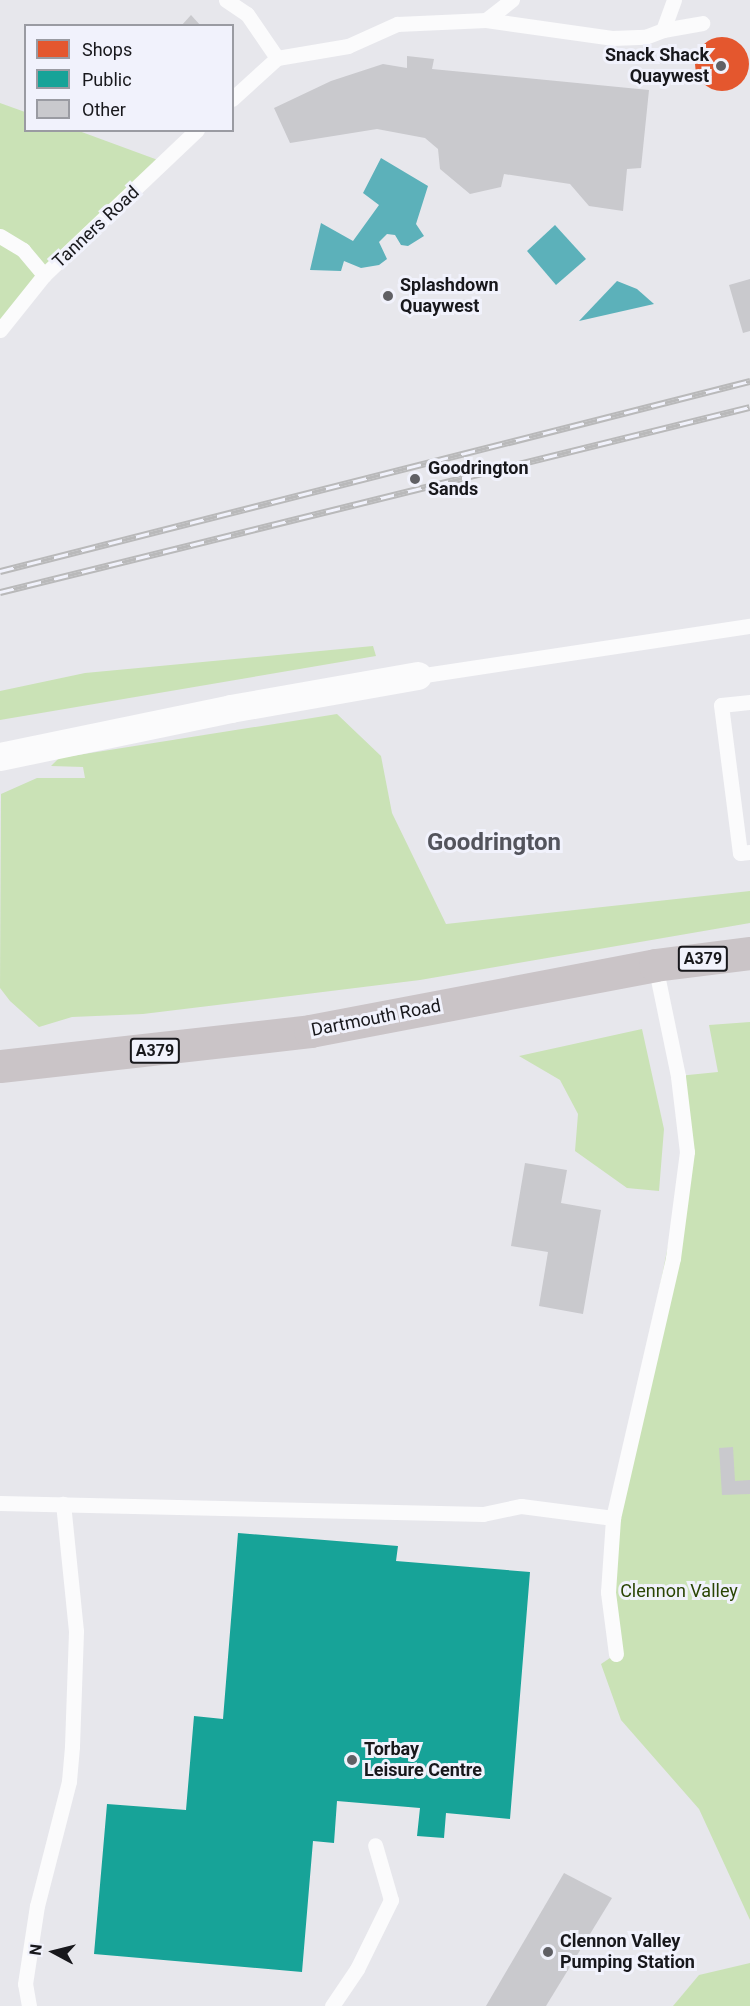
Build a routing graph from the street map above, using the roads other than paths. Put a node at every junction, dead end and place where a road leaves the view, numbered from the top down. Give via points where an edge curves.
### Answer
1 (226, 0) edge
2 (512, 0) edge
3 (674, 0) edge
4 (486, 20) junction
5 (702, 23) dead end
6 (663, 30) junction
7 (277, 58) junction
8 (234, 97) edge
9 (195, 132) edge
10 (0, 237) edge
11 (44, 275) junction
12 (0, 330) edge
13 (750, 626) edge
14 (418, 676) joint
15 (750, 702) edge
16 (0, 757) edge
17 (745, 852) edge
18 (750, 953) edge
19 (655, 965) junction
20 (0, 1066) edge
21 (0, 1503) edge
22 (63, 1504) junction
23 (613, 1518) junction
24 (616, 1654) dead end
25 (375, 1845) dead end
26 (29, 2006) edge
27 (332, 2006) edge

1 - 7 lane via 247,14
2 - 4 lane
3 - 6 lane
4 - 6 lane via 612,38 645,37
4 - 7 lane via 397,24 348,46
5 - 6 lane
7 - 8 lane
9 - 11 lane, Tanners Road
10 - 11 lane via 23,250
11 - 12 lane, Tanners Road
13 - 14 lane
14 - 16 street via 231,709
15 - 17 lane via 721,705
18 - 19 main road, Dartmouth Road / A379
19 - 20 main road, Dartmouth Road / A379 via 310,1031
19 - 23 lane via 678,1076 687,1152 673,1258
21 - 22 lane
22 - 23 lane via 483,1514 521,1506
22 - 26 lane via 76,1631 72,1746 69,1781 37,1906 24,1984
23 - 24 lane via 608,1592
25 - 27 lane via 391,1900 357,1969

